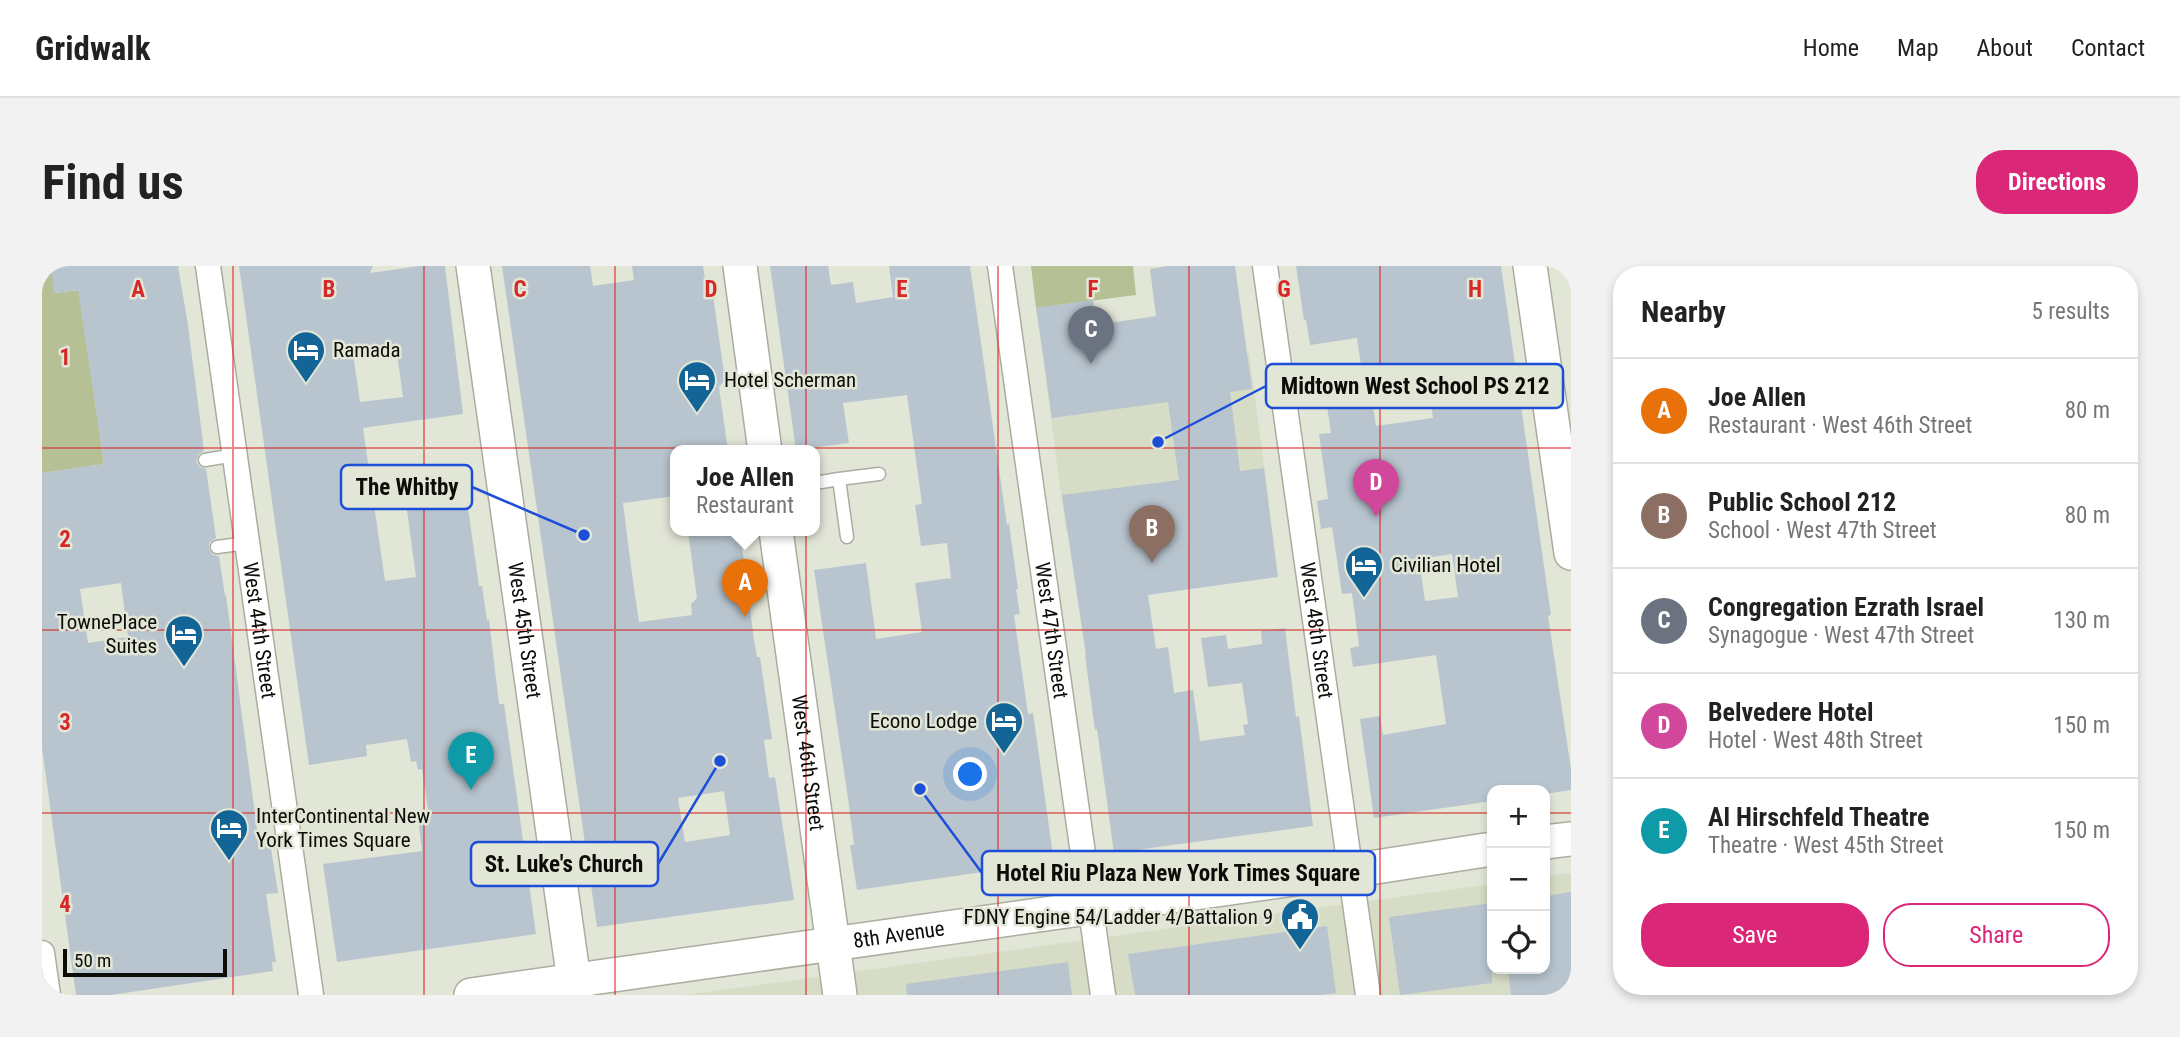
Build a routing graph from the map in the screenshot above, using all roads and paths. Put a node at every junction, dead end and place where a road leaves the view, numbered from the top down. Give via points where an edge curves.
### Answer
1 (208, 266) edge
2 (473, 266) edge
3 (740, 266) edge
4 (1000, 266) edge
5 (1265, 266) edge
6 (1530, 266) edge
7 (764, 445) edge
8 (235, 455) junction
9 (205, 460) dead end
10 (879, 474) dead end
11 (839, 479) junction
12 (820, 482) edge
13 (777, 536) edge
14 (847, 537) dead end
15 (247, 542) junction
16 (217, 547) dead end
17 (1571, 553) edge
18 (1571, 839) edge
19 (1550, 841) edge
20 (1487, 850) edge
21 (1350, 871) junction
22 (1091, 908) junction
23 (833, 944) junction
24 (42, 953) edge
25 (575, 988) edge
26 (48, 995) edge
27 (311, 995) edge
28 (471, 995) edge
29 (841, 995) edge
30 (1103, 995) edge
31 (1368, 995) edge

1 - 8 street, West 44th Street
2 - 25 main road, West 45th Street
3 - 7 main road
4 - 22 street, West 47th Street
5 - 21 street, West 48th Street
6 - 17 main road
8 - 9 lane
8 - 15 street, West 44th Street
10 - 11 lane
11 - 12 lane
11 - 14 lane
13 - 23 main road, West 46th Street
15 - 16 lane
15 - 27 street, West 44th Street
18 - 19 main road
20 - 21 main road, 8th Avenue
21 - 22 main road, 8th Avenue
21 - 31 street, West 48th Street
22 - 23 main road, 8th Avenue
22 - 30 street, West 47th Street
23 - 25 main road, 8th Avenue
23 - 29 main road, West 46th Street
24 - 26 street
25 - 28 main road, 8th Avenue

